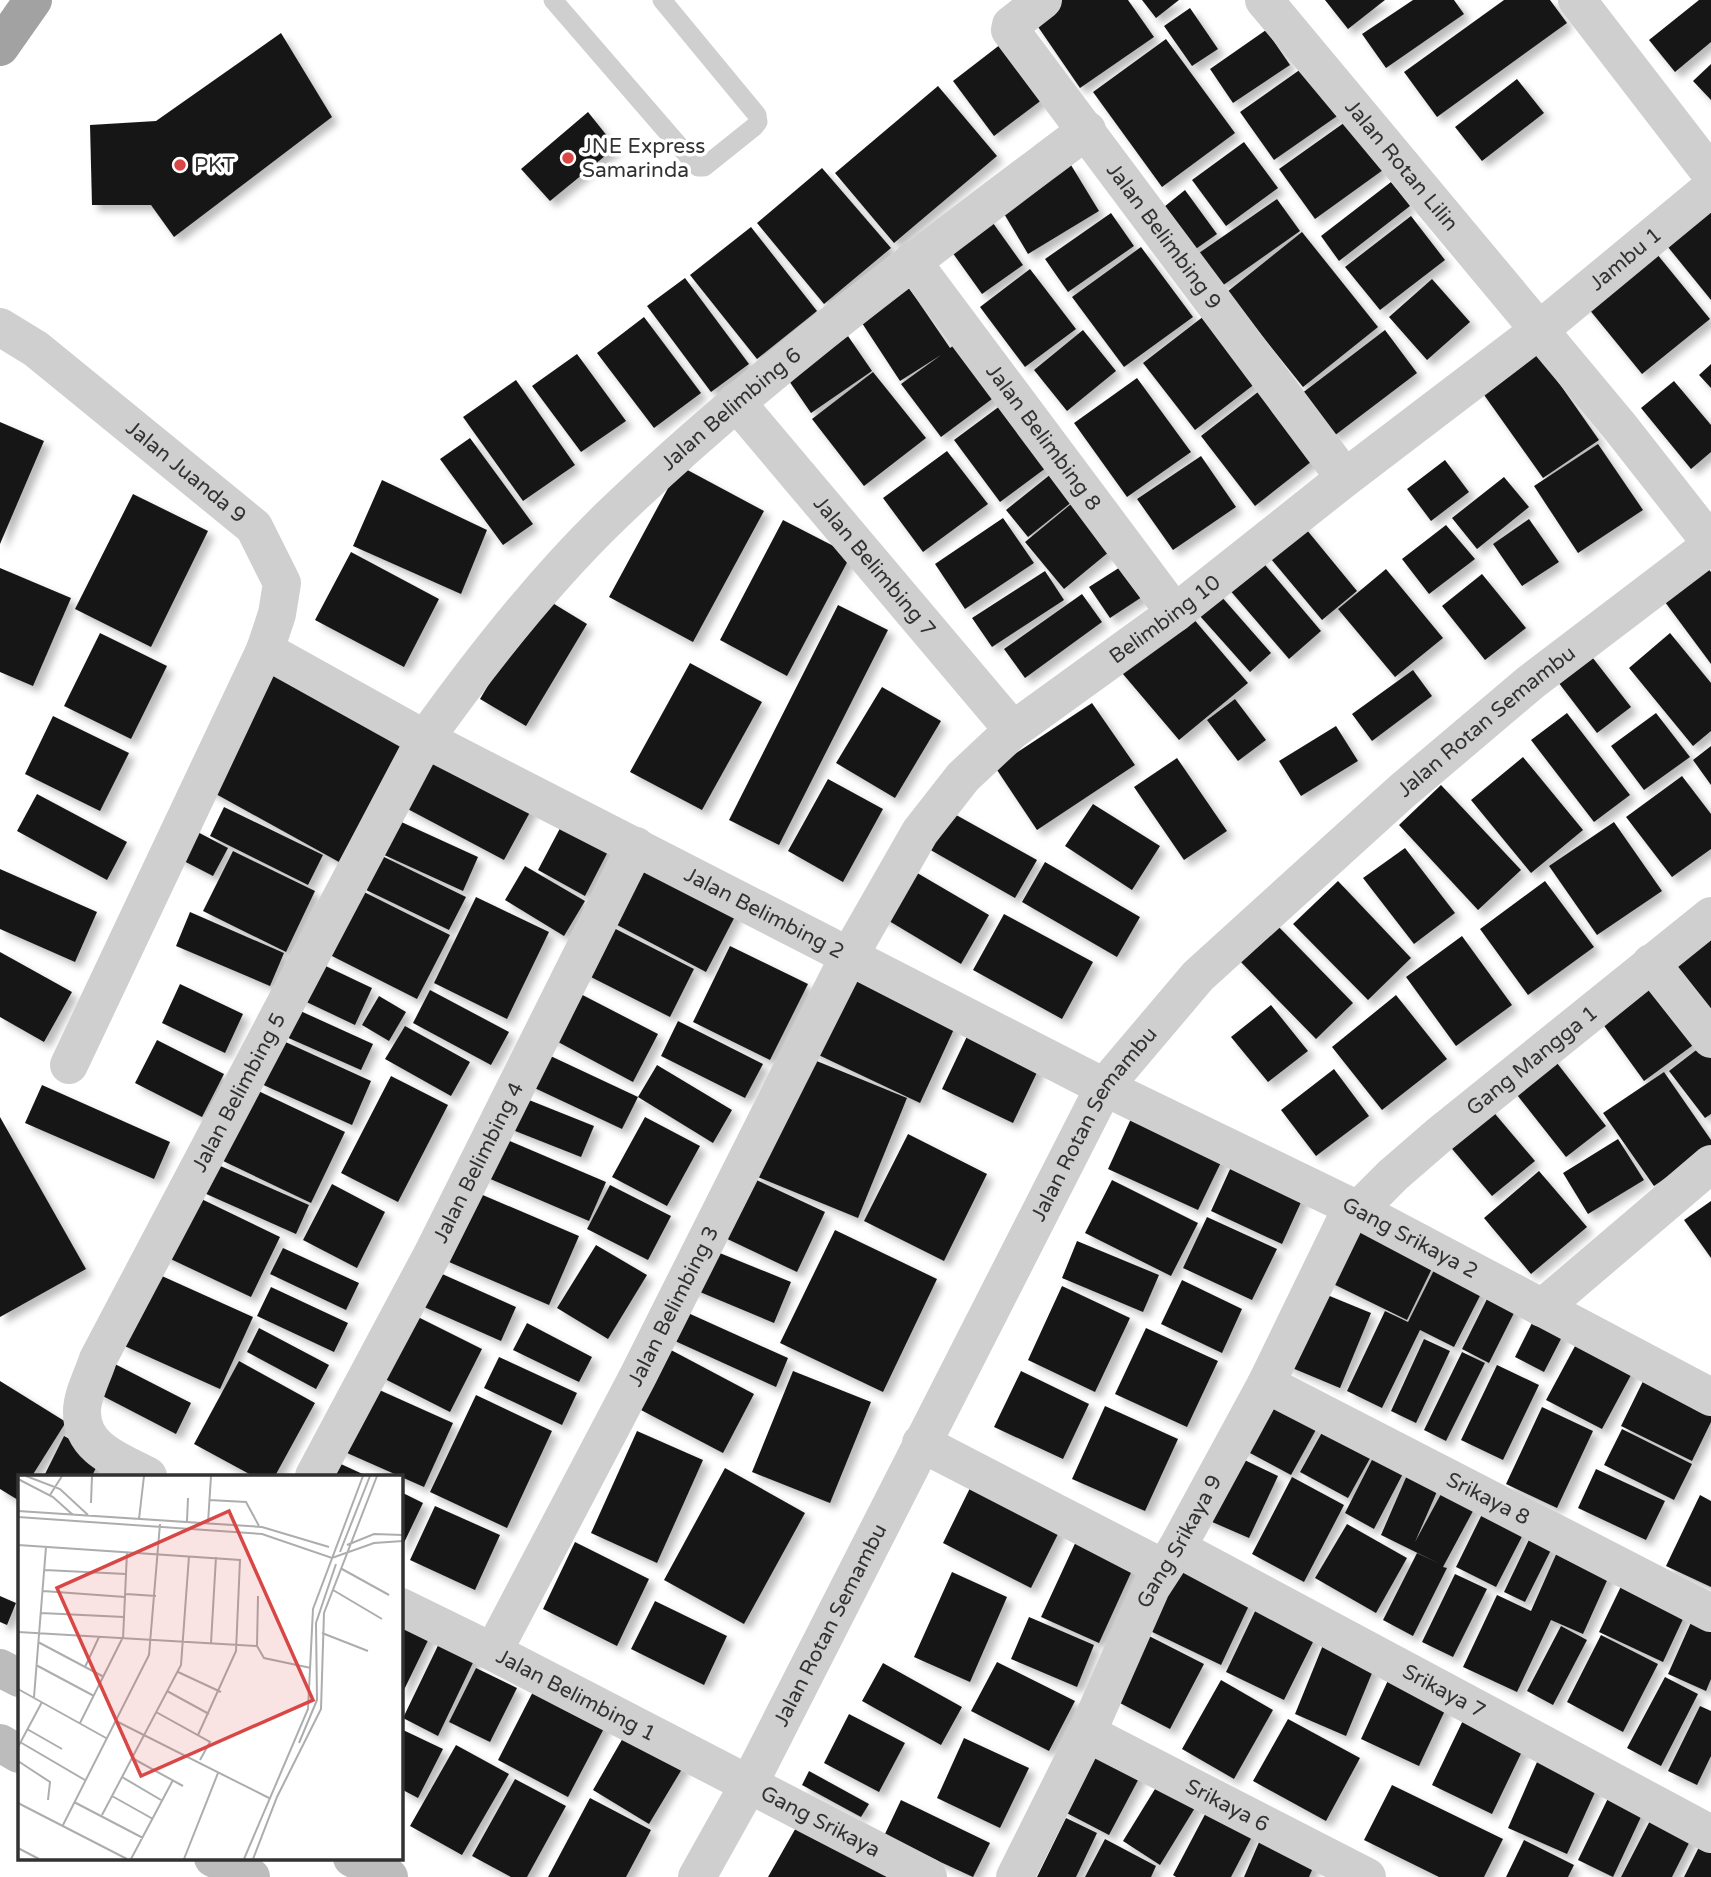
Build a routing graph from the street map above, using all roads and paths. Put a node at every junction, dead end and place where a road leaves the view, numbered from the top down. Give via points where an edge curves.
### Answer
1 (33, 0) edge
2 (553, 0) edge
3 (662, 0) edge
4 (1044, 0) edge
5 (1264, 0) edge
6 (1577, 0) edge
7 (0, 47) edge
8 (1087, 130) junction
9 (1711, 174) edge
10 (1711, 188) edge
11 (912, 261) junction
12 (0, 327) edge
13 (1538, 331) junction
14 (736, 402) junction
15 (1345, 478) junction
16 (1711, 544) edge
17 (1175, 613) junction
18 (265, 650) junction
19 (1013, 730) junction
20 (425, 739) junction
21 (636, 846) junction
22 (1711, 916) edge
23 (848, 958) junction
24 (1651, 963) junction
25 (1711, 1039) edge
26 (69, 1065) dead end
27 (1104, 1087) junction
28 (1711, 1164) edge
29 (1354, 1209) junction
30 (1542, 1308) junction
31 (1266, 1384) junction
32 (1711, 1398) edge
33 (921, 1443) junction
34 (146, 1475) edge
35 (315, 1475) edge
36 (1170, 1558) junction
37 (402, 1607) edge
38 (1711, 1613) edge
39 (493, 1652) junction
40 (0, 1668) edge
41 (18, 1677) edge
42 (1087, 1733) junction
43 (0, 1743) edge
44 (18, 1753) edge
45 (749, 1784) junction
46 (1711, 1834) edge
47 (212, 1860) edge
48 (217, 1860) edge
49 (356, 1860) edge
50 (204, 1877) edge
51 (251, 1877) edge
52 (389, 1877) edge
53 (697, 1877) edge
54 (928, 1877) edge
55 (1015, 1877) edge
56 (1367, 1877) edge

1 - 7 highway
2 - 3 lane via 694,163 704,167 754,127 757,115
4 - 8 street, Jalan Belimbing 9 via 1011,24 1010,30
5 - 13 street, Jalan Rotan Lilin
6 - 9 street
8 - 11 street, Jalan Belimbing 6
8 - 15 street, Jalan Belimbing 9
10 - 13 street, Jambu 1
11 - 14 street, Jalan Belimbing 6
11 - 17 street, Jalan Belimbing 8
12 - 18 street, Jalan Juanda 9 via 36,349 254,527 282,583
13 - 15 street, Belimbing 10
13 - 16 street, Jalan Rotan Lilin
14 - 19 street, Jalan Belimbing 7
14 - 20 street, Jalan Belimbing 6 via 613,514 551,581
15 - 17 street, Belimbing 10
16 - 27 street, Jalan Rotan Semambu via 1531,682 1401,792 1198,976
17 - 19 street, Belimbing 10
18 - 20 street
18 - 26 street, Jalan Juanda 9
19 - 23 street, Belimbing 10 via 963,777 920,832
20 - 21 street, Jalan Belimbing 2
20 - 34 street, Jalan Belimbing 5 via 98,1359 82,1410 85,1432 96,1448
21 - 23 street, Jalan Belimbing 2
21 - 35 street, Jalan Belimbing 4 via 433,1253
22 - 24 street, Gang Mangga 1
23 - 27 street, Jalan Belimbing 2
23 - 39 street, Jalan Belimbing 3
24 - 25 street
24 - 29 street, Gang Mangga 1
27 - 29 street, Gang Srikaya 2
27 - 33 street, Jalan Rotan Semambu
28 - 30 street
29 - 30 street, Gang Srikaya 2
29 - 31 street, Gang Srikaya 9
30 - 32 street, Gang Srikaya 2
31 - 36 street, Gang Srikaya 9
31 - 38 street, Srikaya 8
33 - 36 street, Srikaya 7
33 - 45 street, Jalan Rotan Semambu
36 - 42 street, Gang Srikaya 9 via 1151,1588
36 - 46 street, Srikaya 7
37 - 39 street, Jalan Belimbing 1
39 - 45 street, Jalan Belimbing 1
40 - 41 main road
42 - 55 street, Gang Srikaya 9
42 - 56 street, Srikaya 6
43 - 44 main road
45 - 53 street, Jalan Rotan Semambu
45 - 54 street, Gang Srikaya
47 - 50 street
48 - 51 main road
49 - 52 main road

